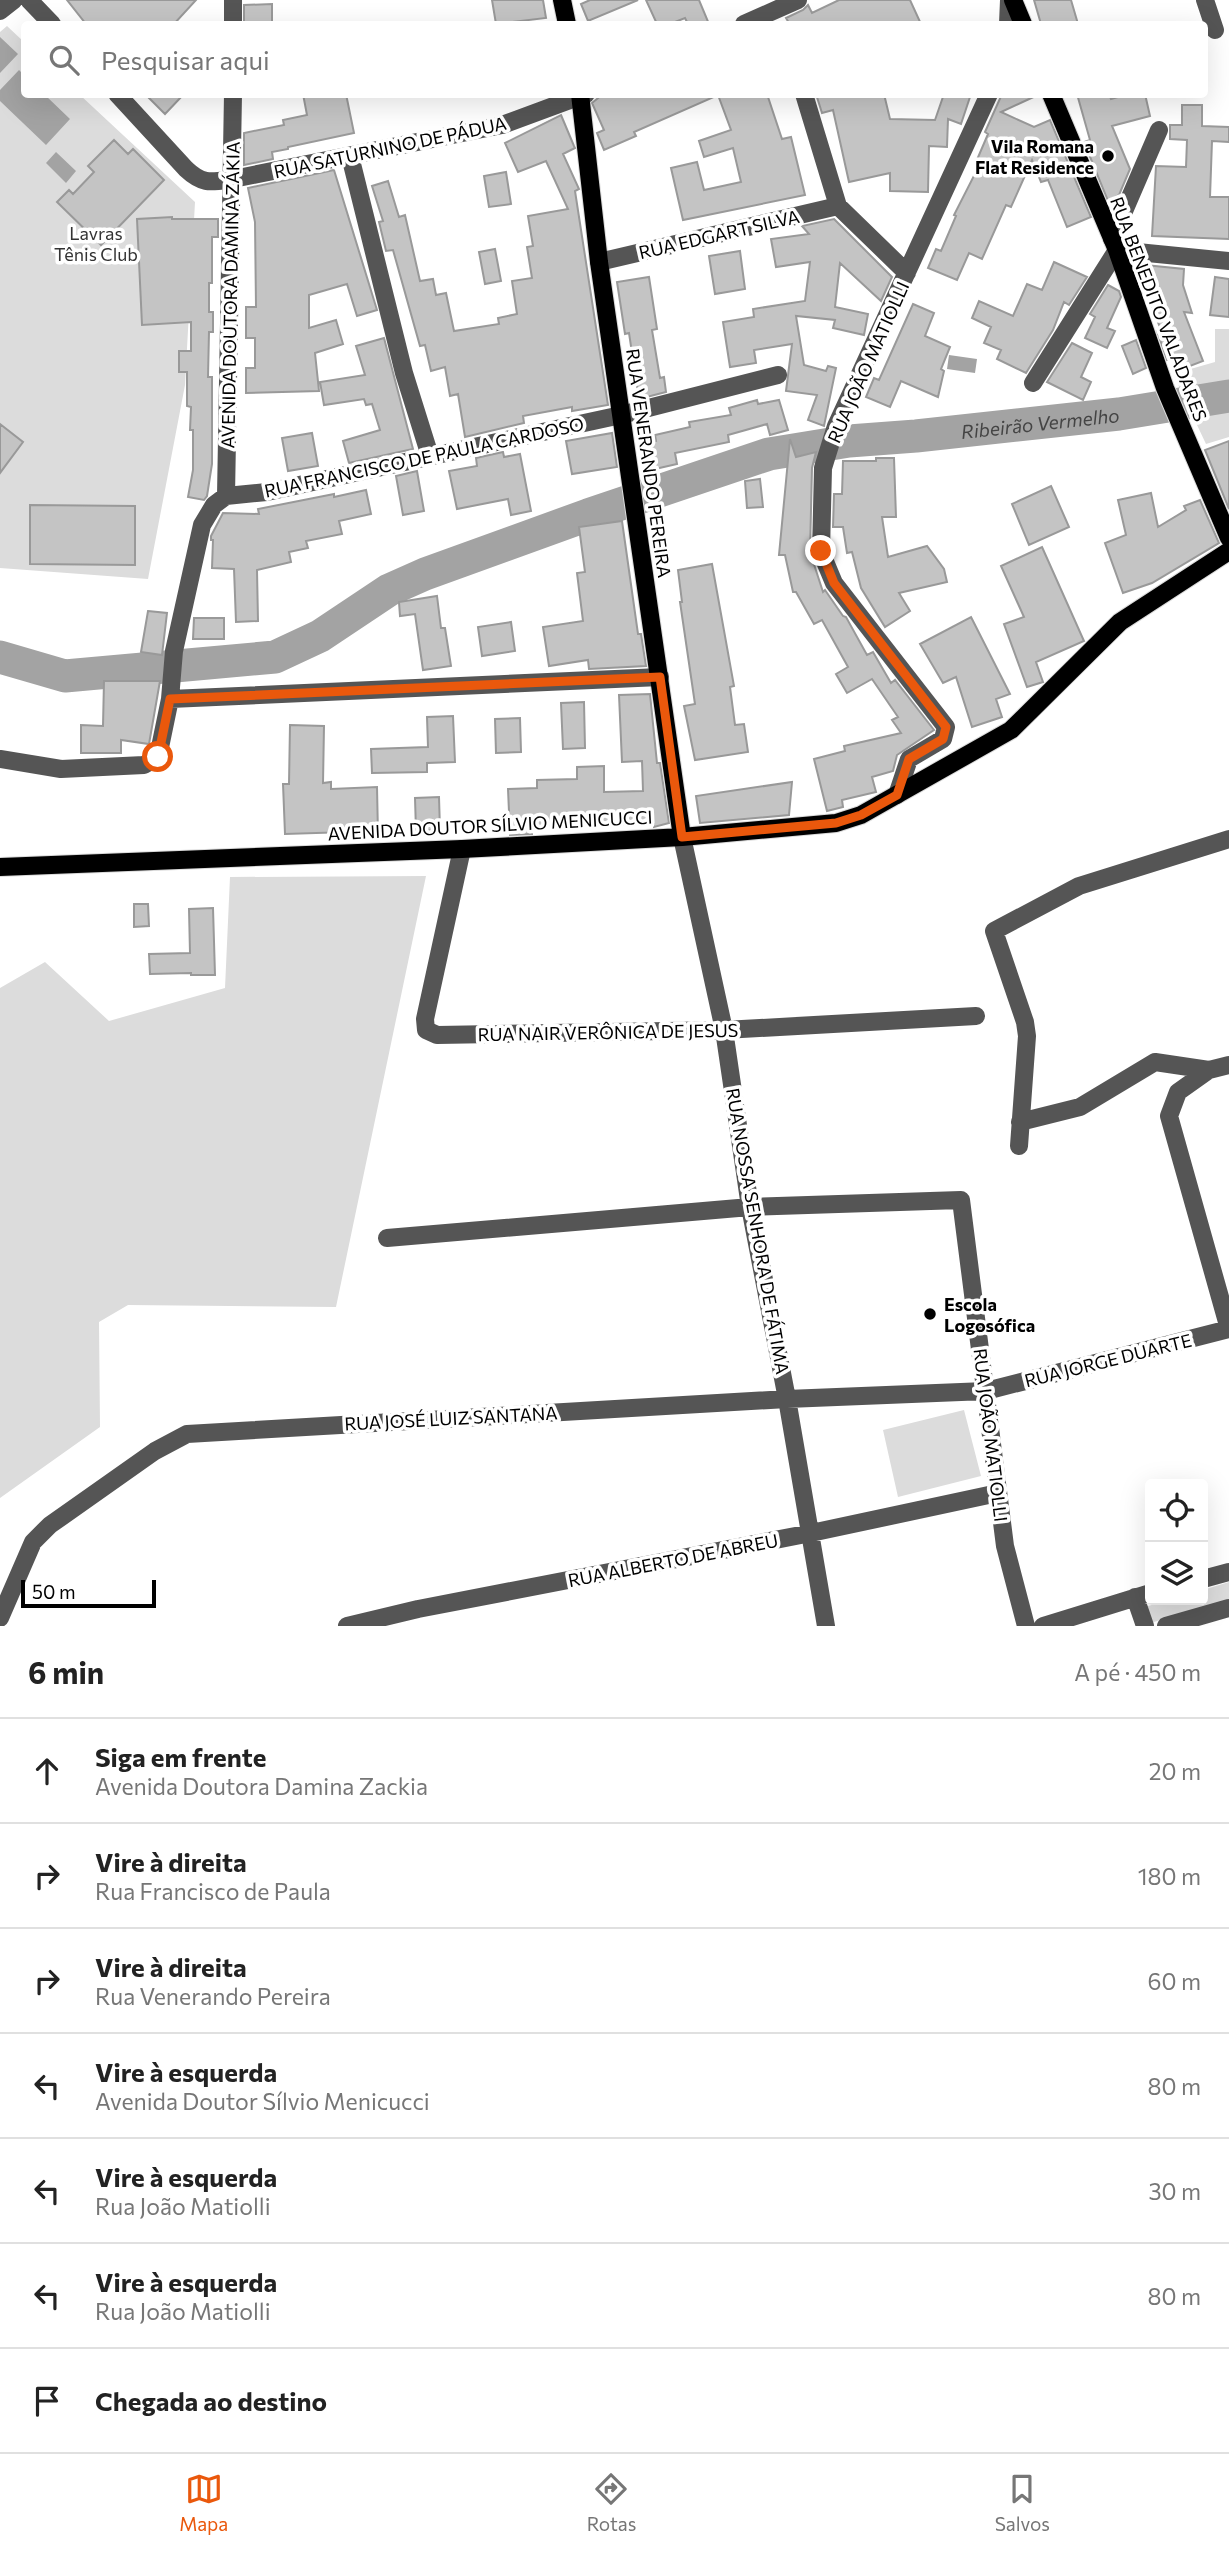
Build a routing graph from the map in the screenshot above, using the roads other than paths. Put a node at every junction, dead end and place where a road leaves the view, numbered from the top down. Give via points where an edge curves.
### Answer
1 (14, 0) edge
2 (29, 0) edge
3 (233, 0) edge
4 (562, 0) edge
5 (797, 0) edge
6 (1011, 0) edge
7 (1205, 0) edge
8 (0, 11) edge
9 (779, 11) edge
10 (49, 21) edge
11 (233, 21) edge
12 (566, 21) edge
13 (752, 21) edge
14 (1008, 21) edge
15 (1022, 21) edge
16 (1215, 30) dead end
17 (121, 98) edge
18 (233, 98) edge
19 (574, 98) edge
20 (582, 98) edge
21 (805, 98) edge
22 (987, 98) edge
23 (1053, 98) edge
24 (1160, 130) dead end
25 (350, 156) junction
26 (233, 179) junction
27 (838, 206) junction
28 (1114, 245) junction
29 (1229, 261) edge
30 (600, 262) junction
31 (908, 273) junction
32 (778, 375) dead end
33 (1033, 383) dead end
34 (621, 415) junction
35 (430, 456) junction
36 (226, 496) junction
37 (1229, 538) edge
38 (1229, 551) edge
39 (660, 677) junction
40 (170, 699) junction
41 (0, 759) edge
42 (897, 795) junction
43 (682, 837) junction
44 (1229, 839) edge
45 (462, 849) junction
46 (0, 867) edge
47 (976, 1016) dead end
48 (724, 1030) junction
49 (1229, 1065) edge
50 (1209, 1070) junction
51 (1020, 1122) junction
52 (1019, 1146) dead end
53 (750, 1206) junction
54 (387, 1238) dead end
55 (1229, 1329) edge
56 (986, 1391) junction
57 (788, 1399) junction
58 (998, 1493) junction
59 (811, 1533) junction
60 (1229, 1572) edge
61 (1208, 1578) edge
62 (1142, 1595) edge
63 (1229, 1608) edge
64 (0, 1618) edge
65 (347, 1626) edge
66 (826, 1626) edge
67 (1027, 1626) edge
68 (1043, 1626) edge
69 (1144, 1626) edge
70 (1166, 1626) edge

1 - 8 street
2 - 10 street
3 - 11 street
4 - 12 main road
5 - 9 street
6 - 14 street
6 - 15 main road
7 - 16 street
9 - 13 street
17 - 26 street, RUA SATURNINO DE PÁDUA via 198,180
18 - 26 street, AVENIDA DOUTORA DAMINA ZÁKIA
19 - 25 street, RUA SATURNINO DE PÁDUA via 502,125
20 - 30 main road, RUA VENERANDO PEREIRA
21 - 27 street
22 - 31 street, RUA JOÃO MATIOLLI
23 - 28 main road, RUA BENEDITO VALADARES
24 - 28 street
25 - 26 street, RUA SATURNINO DE PÁDUA
25 - 35 street via 404,373
26 - 36 street, AVENIDA DOUTORA DAMINA ZÁKIA
27 - 30 street, RUA EDGART SILVA
27 - 31 street
28 - 29 street
28 - 33 street
28 - 37 main road, RUA BENEDITO VALADARES via 1165,388
30 - 34 main road, RUA VENERANDO PEREIRA
31 - 42 street, RUA JOÃO MATIOLLI via 836,426 823,468 821,551 834,583 946,727 943,739 909,759
32 - 34 street, RUA FRANCISCO DE PAULA CARDOSO
34 - 35 street, RUA FRANCISCO DE PAULA CARDOSO
34 - 39 main road, RUA VENERANDO PEREIRA
35 - 36 street, RUA FRANCISCO DE PAULA CARDOSO via 267,492
36 - 40 street via 214,505 202,525 174,651
38 - 42 main road, AVENIDA DOUTOR SÍLVIO MENICUCCI via 1120,622 1011,730
39 - 40 street
39 - 43 main road, RUA VENERANDO PEREIRA
40 - 41 street via 158,757 144,765 61,769
42 - 43 main road, AVENIDA DOUTOR SÍLVIO MENICUCCI via 836,823
43 - 45 main road, AVENIDA DOUTOR SÍLVIO MENICUCCI
43 - 48 street, RUA NOSSA SENHORA DE FÁTIMA
44 - 51 street via 1080,886 994,930 1027,1036
45 - 46 main road, AVENIDA DOUTOR SÍLVIO MENICUCCI
45 - 48 street, RUA NAIR VERÔNICA DE JESUS via 426,1030 437,1035
47 - 48 street, RUA NAIR VERÔNICA DE JESUS
48 - 53 street, RUA NOSSA SENHORA DE FÁTIMA
49 - 50 street
50 - 51 street via 1155,1062 1080,1107
50 - 55 street via 1178,1092 1169,1116
51 - 52 street
53 - 54 street
53 - 56 street, RUA JOÃO MATIOLLI via 961,1200
53 - 57 street, RUA NOSSA SENHORA DE FÁTIMA
55 - 56 street, RUA JORGE DUARTE
56 - 57 street, RUA JOSÉ LUIZ SANTANA
56 - 58 street, RUA JOÃO MATIOLLI
57 - 59 street, RUA NOSSA SENHORA DE FÁTIMA
57 - 64 street, RUA JOSÉ LUIZ SANTANA via 187,1434 155,1451 50,1525 33,1542
58 - 59 street, RUA ALBERTO DE ABREU
58 - 67 street, RUA JOÃO MATIOLLI via 1005,1546
59 - 65 street, RUA ALBERTO DE ABREU
59 - 66 street, RUA NOSSA SENHORA DE FÁTIMA
60 - 61 street
62 - 68 street
62 - 69 street
63 - 70 street

